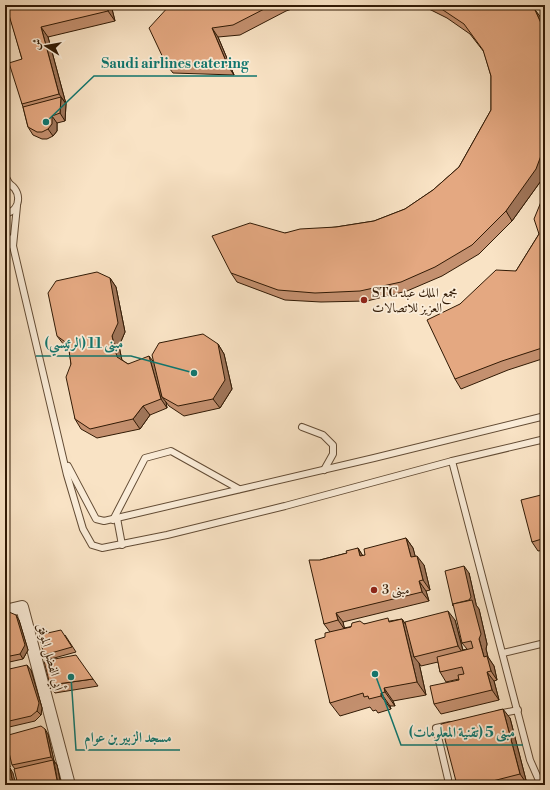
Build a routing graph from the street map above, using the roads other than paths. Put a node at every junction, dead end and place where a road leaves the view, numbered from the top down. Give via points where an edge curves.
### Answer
1 (5, 176) edge
2 (7, 183) edge
3 (17, 206) junction
4 (5, 214) edge
5 (5, 232) edge
6 (13, 246) junction
7 (545, 416) edge
8 (302, 427) dead end
9 (545, 439) edge
10 (63, 456) junction
11 (452, 461) junction
12 (324, 470) junction
13 (239, 489) junction
14 (115, 519) junction
15 (122, 545) junction
16 (5, 611) edge
17 (545, 643) edge
18 (503, 653) junction
19 (38, 662) junction
20 (25, 666) edge
21 (518, 710) junction
22 (490, 716) edge
23 (52, 724) junction
24 (455, 724) edge
25 (39, 728) edge
26 (448, 779) dead end
27 (69, 785) edge
28 (541, 785) edge

1 - 2 lane
2 - 3 lane via 14,186 19,196
3 - 4 lane
3 - 6 lane
5 - 6 lane
6 - 10 lane
7 - 12 lane
8 - 12 lane via 323,435 333,445 333,454
9 - 11 lane
10 - 14 lane via 96,519
10 - 15 lane via 83,529 92,545 102,548
11 - 15 lane via 285,506
11 - 18 lane
12 - 13 lane
13 - 14 lane
13 - 14 lane via 171,451 146,458
14 - 15 lane
16 - 19 street, أبي الفضل الموفق via 22,607
17 - 18 lane
18 - 21 lane
19 - 20 street
19 - 23 street, أبي الفضل الموفق
21 - 22 lane
21 - 28 lane via 530,760
23 - 25 street
23 - 27 street, أبي الفضل الموفق
24 - 26 lane via 436,728

